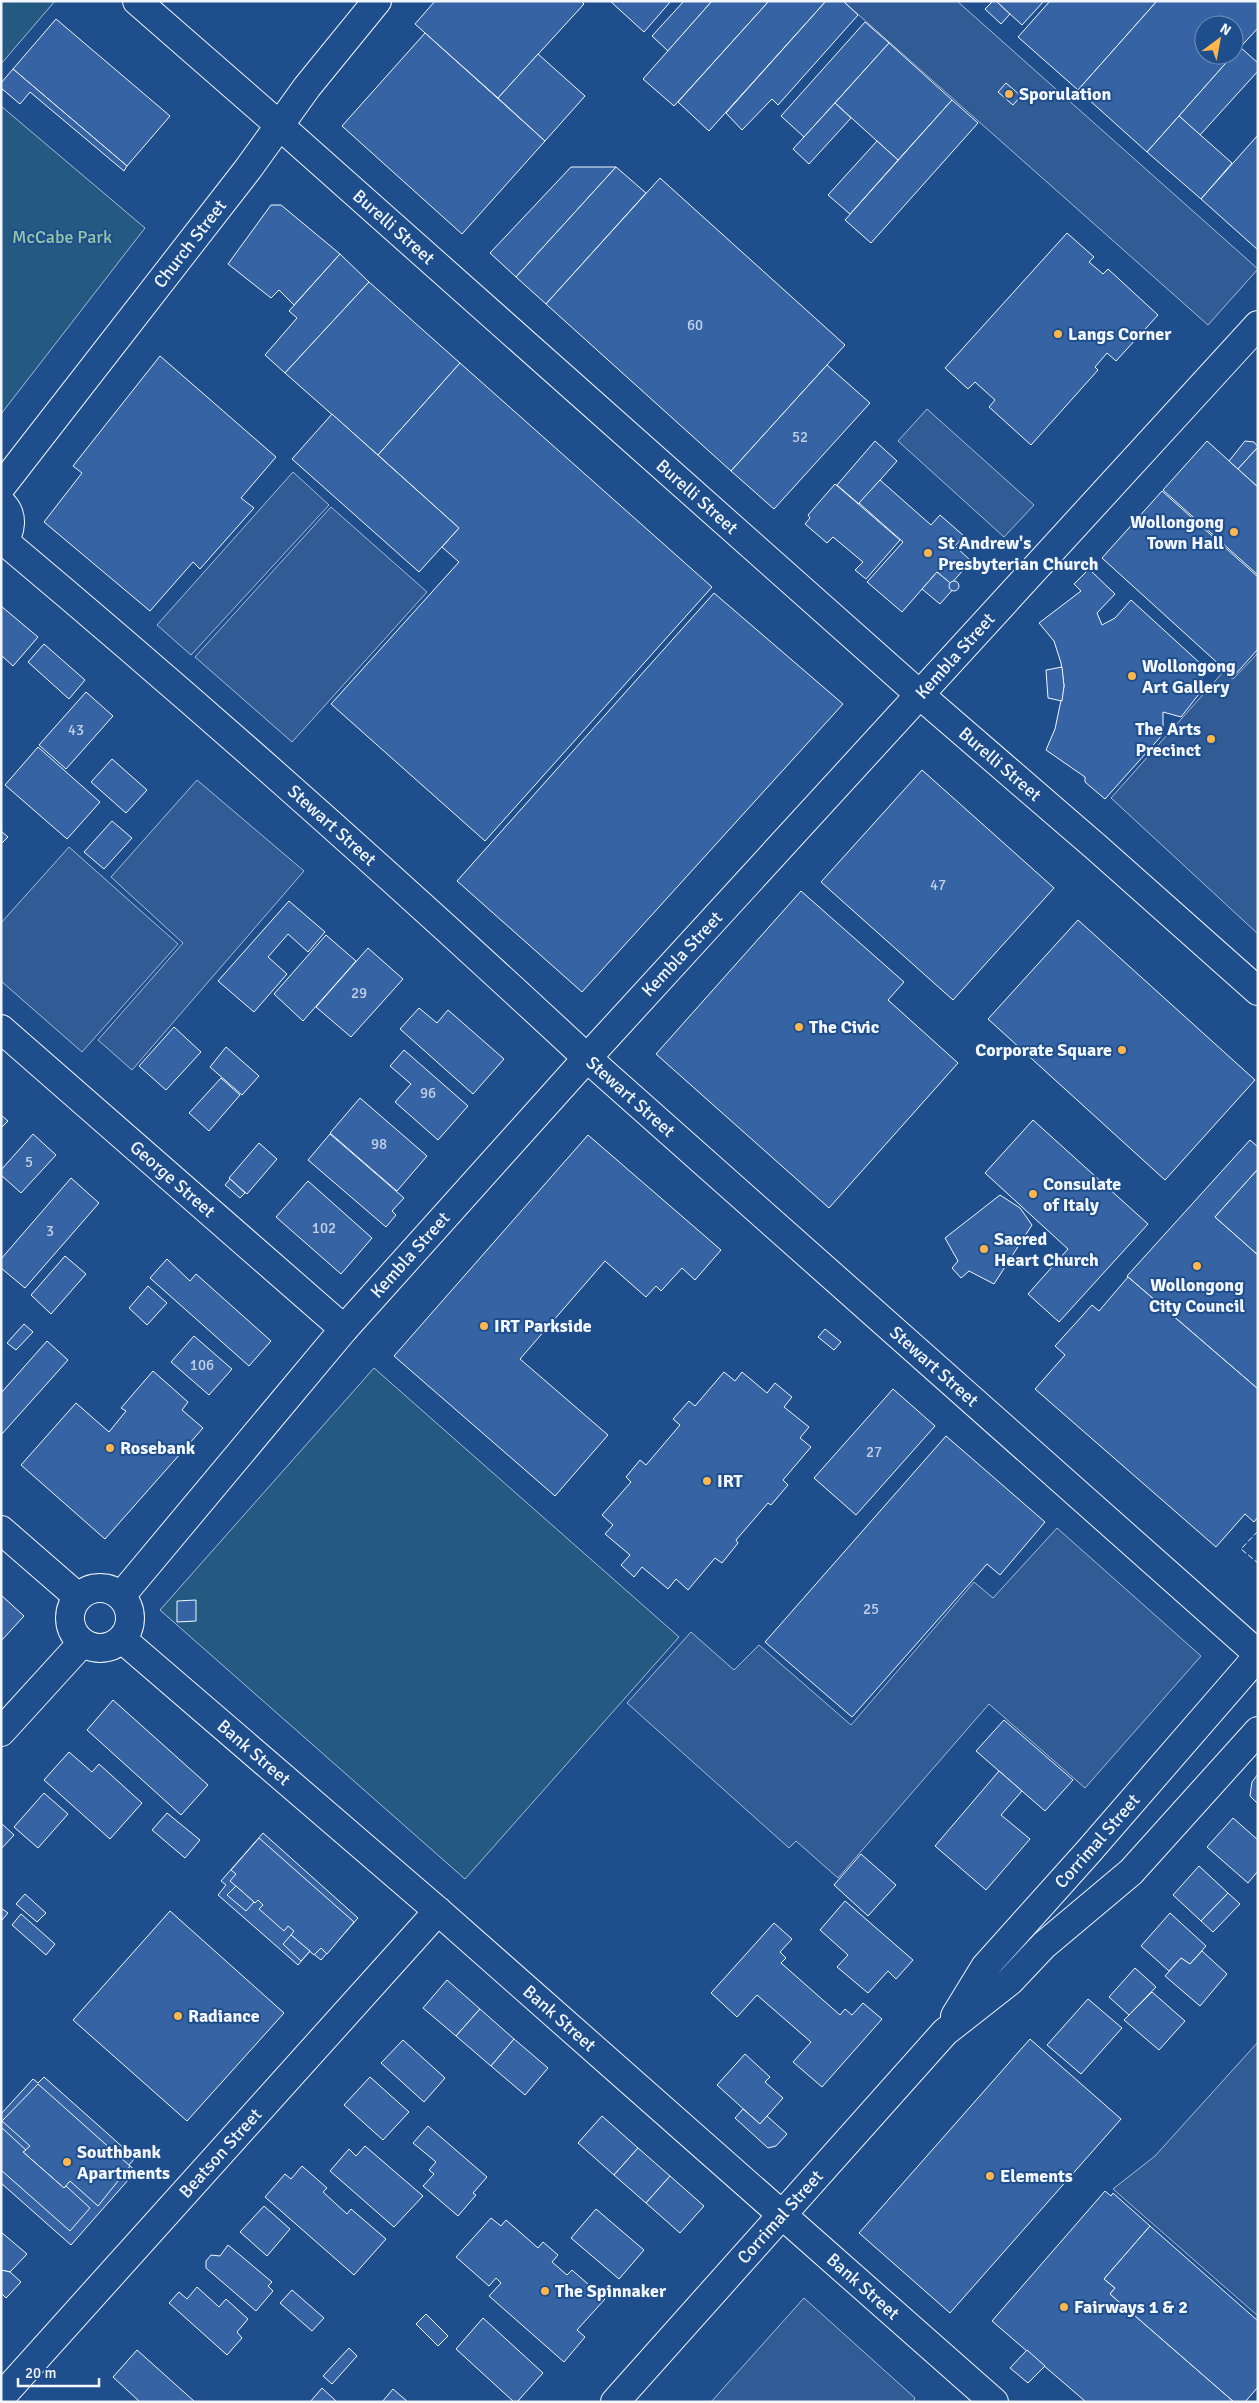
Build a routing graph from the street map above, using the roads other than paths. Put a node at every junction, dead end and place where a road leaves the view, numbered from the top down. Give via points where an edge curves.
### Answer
1 (137, 1) edge
2 (377, 1) edge
3 (279, 125) junction
4 (1258, 325) edge
5 (1, 487) edge
6 (1, 503) edge
7 (2, 542) edge
8 (920, 695) junction
9 (1258, 991) edge
10 (1, 1029) edge
11 (587, 1058) junction
12 (344, 1328) junction
13 (1, 1530) edge
14 (78, 1596) junction
15 (121, 1596) junction
16 (122, 1640) junction
17 (82, 1643) junction
18 (1258, 1655) edge
19 (1258, 1731) edge
20 (1, 1732) edge
21 (438, 1911) junction
22 (945, 2032) junction
23 (783, 2214) junction
24 (1, 2397) edge
25 (615, 2402) edge
26 (994, 2402) edge

1 - 3 street, Burelli Street
2 - 3 street, Church Street
3 - 5 street, Church Street
3 - 8 street, Burelli Street
4 - 8 street, Kembla Street
6 - 7 street via 10,520 10,528
7 - 11 street, Stewart Street via 142,657 447,928
8 - 9 street, Burelli Street
8 - 11 street, Kembla Street
10 - 12 street, George Street
11 - 12 street, Kembla Street
11 - 18 street, Stewart Street
12 - 15 street, Kembla Street
13 - 14 street
14 - 15 street via 94,1588 113,1591
14 - 17 street via 69,1612 69,1621
15 - 16 street via 127,1604 130,1622
16 - 17 street via 98,1649
16 - 21 street, Bank Street
17 - 20 street
18 - 22 street, Corrimal Street via 985,1966
19 - 22 street, Corrimal Street via 1131,1872 1044,1945 1010,1981
21 - 23 street, Bank Street
21 - 24 street, Beatson Street
22 - 23 street, Corrimal Street
23 - 25 street, Corrimal Street
23 - 26 street, Bank Street

